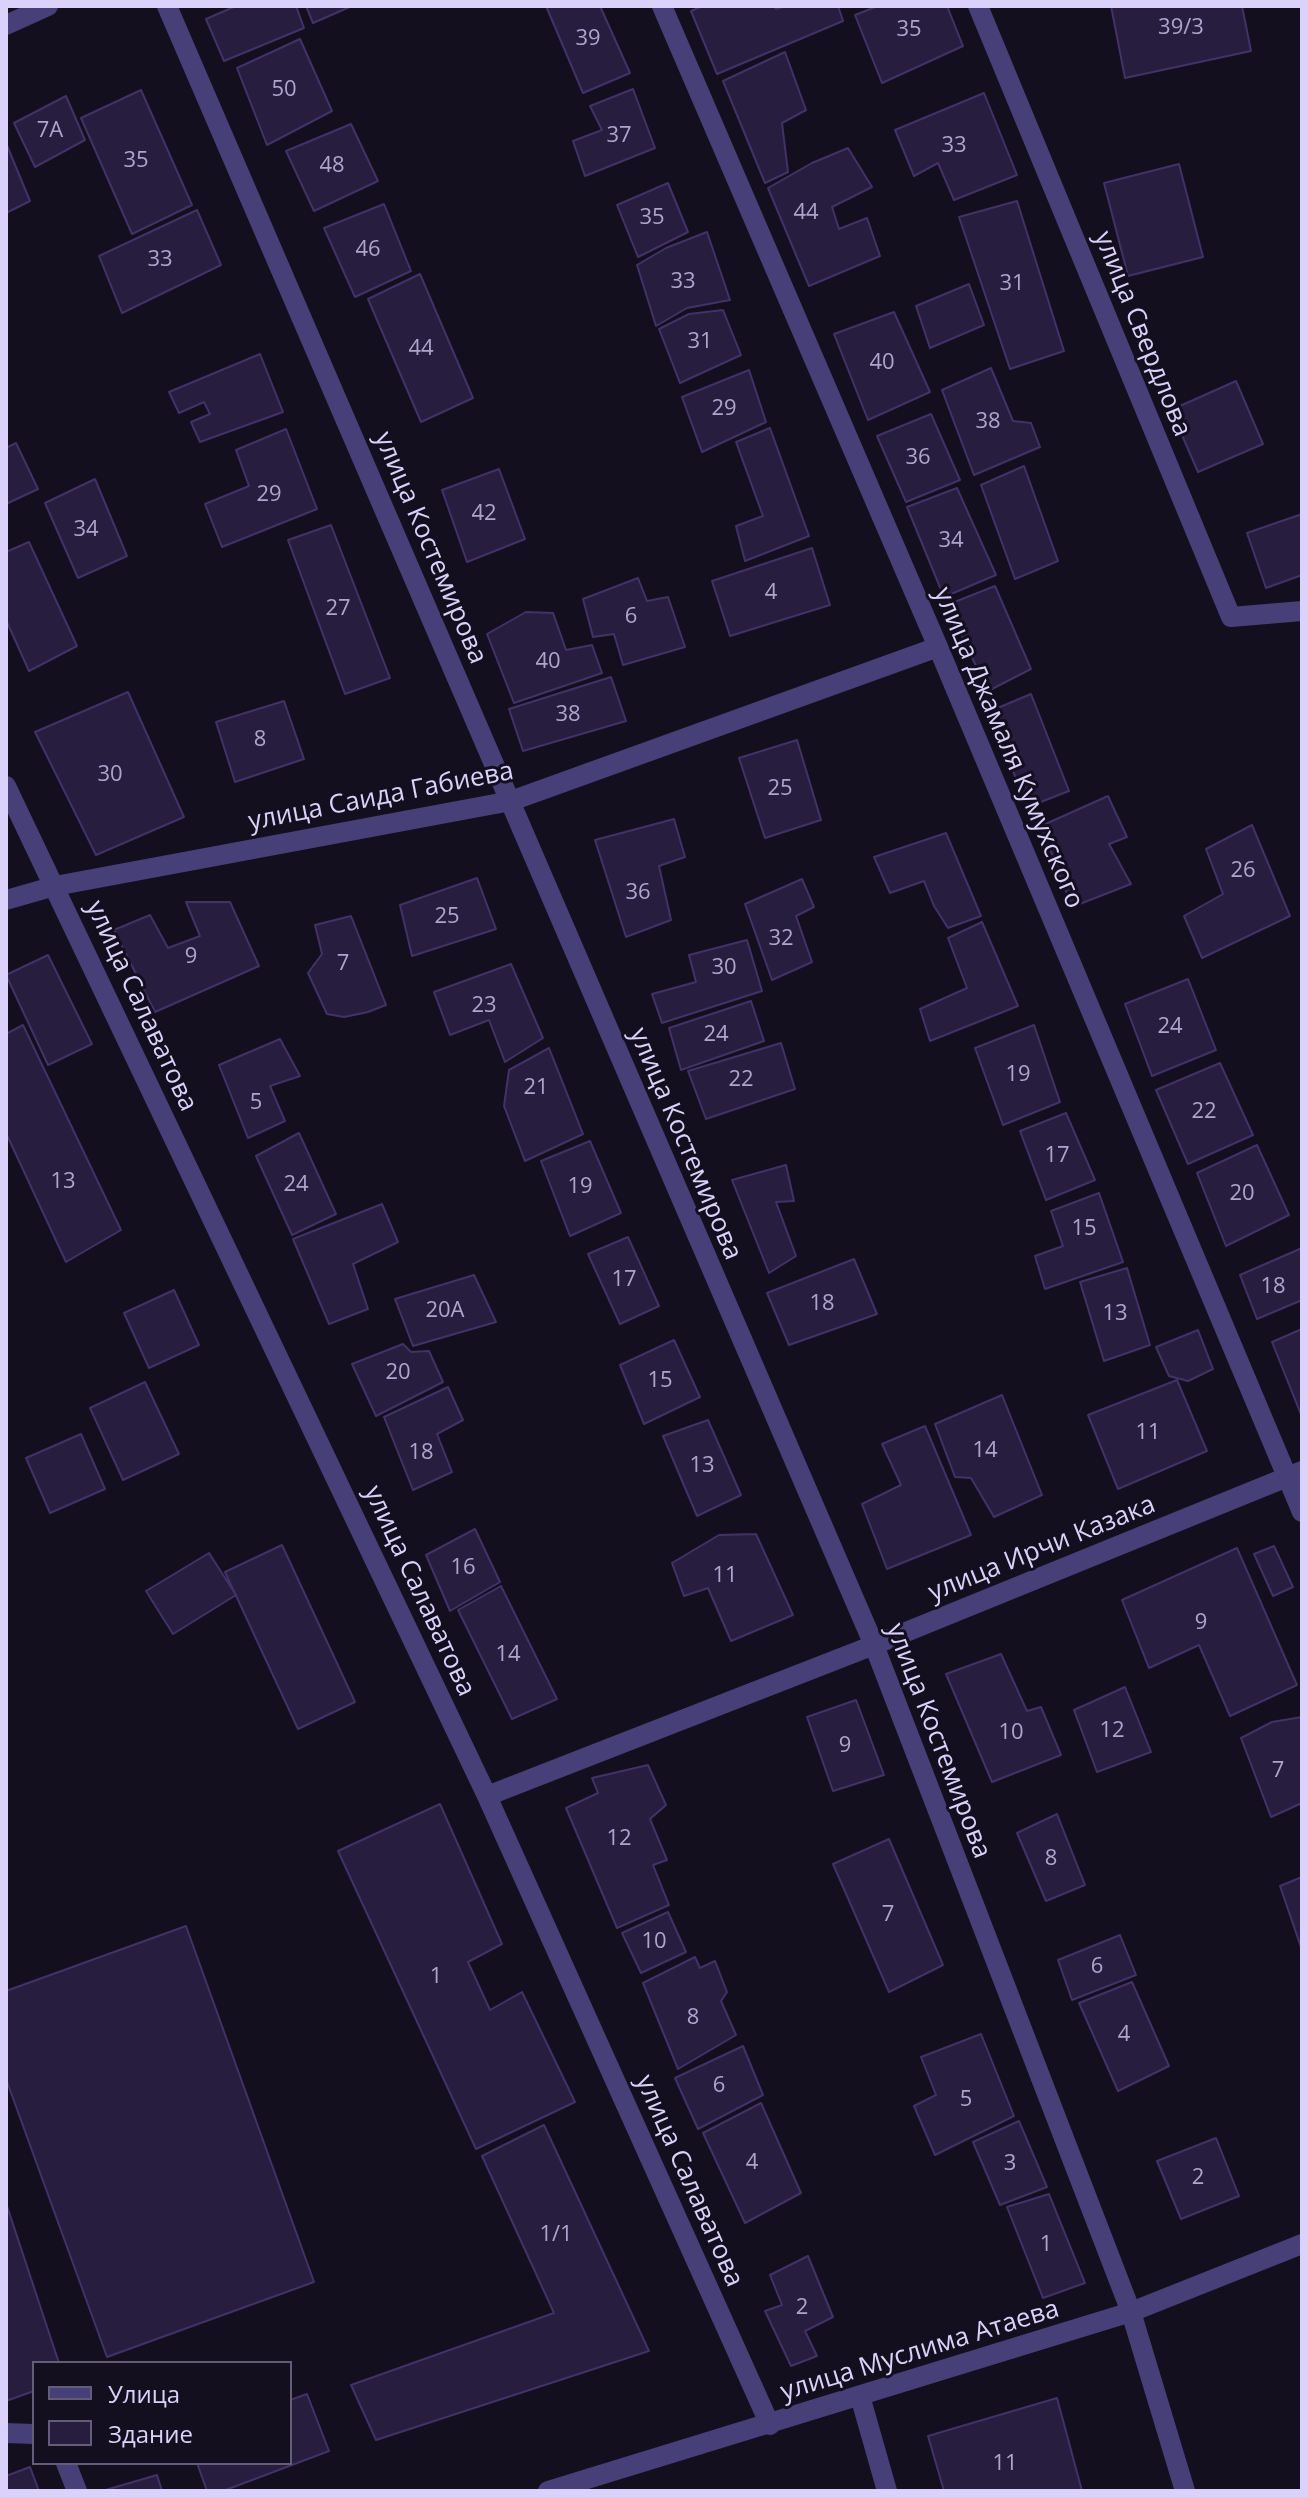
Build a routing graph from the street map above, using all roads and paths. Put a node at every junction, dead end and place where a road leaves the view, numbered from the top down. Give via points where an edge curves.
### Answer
1 (48, 6) edge
2 (167, 6) edge
3 (662, 6) edge
4 (978, 6) edge
5 (6, 25) edge
6 (1302, 611) edge
7 (938, 647) junction
8 (6, 786) edge
9 (511, 801) junction
10 (55, 886) junction
11 (6, 900) edge
12 (1295, 1474) edge
13 (1302, 1512) edge
14 (874, 1645) junction
15 (487, 1796) junction
16 (1302, 2244) edge
17 (1131, 2312) junction
18 (860, 2396) junction
19 (770, 2425) junction
20 (6, 2433) edge
21 (32, 2434) edge
22 (67, 2465) edge
23 (77, 2491) edge
24 (548, 2491) edge
25 (887, 2491) edge
26 (1185, 2491) edge

1 - 5 street
2 - 9 street, улица Костемирова
3 - 7 street, улица Джамаля Кумухского
4 - 6 street, улица Свердлова via 1231,617
7 - 9 street, улица Саида Габиева
7 - 12 street, улица Джамаля Кумухского
8 - 10 street, улица Салаватова
9 - 10 street, улица Саида Габиева
9 - 14 street, улица Костемирова
10 - 11 street, улица Саида Габиева
10 - 15 street, улица Салаватова
12 - 13 street, улица Джамаля Кумухского
12 - 14 street, улица Ирчи Казака
14 - 15 street, улица Ирчи Казака
14 - 17 street, улица Костемирова
15 - 19 street, улица Салаватова
16 - 17 street, улица Муслима Атаева
17 - 18 street, улица Муслима Атаева
17 - 26 street, улица Костемирова
18 - 19 street, улица Муслима Атаева
18 - 25 street
19 - 24 street, улица Муслима Атаева
20 - 21 street
22 - 23 street

